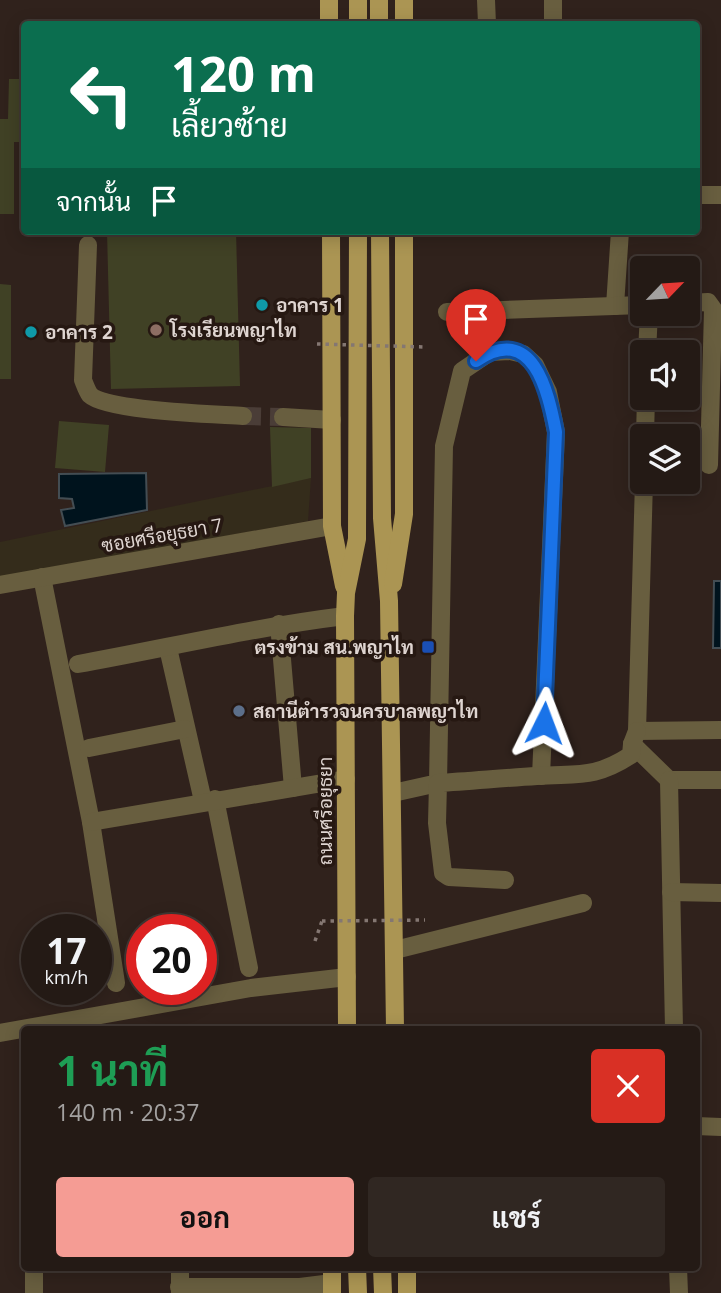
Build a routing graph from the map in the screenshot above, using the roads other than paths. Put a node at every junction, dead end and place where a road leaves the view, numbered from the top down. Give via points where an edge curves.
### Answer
1 (329, 0) edge
2 (358, 0) edge
3 (379, 0) edge
4 (404, 0) edge
5 (486, 0) edge
6 (554, 0) edge
7 (329, 21) edge
8 (358, 21) edge
9 (379, 21) edge
10 (404, 21) edge
11 (487, 21) edge
12 (553, 21) edge
13 (700, 195) edge
14 (721, 195) edge
15 (331, 235) edge
16 (358, 235) edge
17 (380, 235) edge
18 (404, 235) edge
19 (620, 235) edge
20 (88, 245) dead end
21 (700, 302) edge
22 (630, 305) edge
23 (615, 306) junction
24 (447, 312) dead end
25 (243, 416) tunnel mouth
26 (283, 417) tunnel mouth
27 (332, 420) junction
28 (709, 466) dead end
29 (644, 494) edge
30 (332, 526) junction
31 (42, 577) junction
32 (0, 586) edge
33 (346, 593) junction
34 (389, 601) junction
35 (345, 616) junction
36 (279, 624) junction
37 (168, 648) junction
38 (78, 664) dead end
39 (185, 729) junction
40 (721, 730) edge
41 (635, 738) junction
42 (89, 748) dead end
43 (541, 776) junction
44 (346, 779) junction
45 (669, 780) junction
46 (721, 780) edge
47 (438, 783) junction
48 (293, 788) junction
49 (393, 793) junction
50 (209, 800) junction
51 (90, 822) junction
52 (505, 880) dead end
53 (671, 892) junction
54 (721, 893) edge
55 (583, 903) dead end
56 (395, 950) junction
57 (249, 968) dead end
58 (347, 977) junction
59 (116, 984) dead end
60 (39, 1026) edge
61 (347, 1026) edge
62 (396, 1026) edge
63 (674, 1026) edge
64 (21, 1029) edge
65 (0, 1033) edge
66 (700, 1126) edge
67 (721, 1127) edge
68 (34, 1271) edge
69 (180, 1271) edge
70 (357, 1271) edge
71 (382, 1271) edge
72 (407, 1271) edge
73 (678, 1271) edge
74 (332, 1281) edge
75 (180, 1290) edge
76 (34, 1293) edge
77 (358, 1293) edge
78 (383, 1293) edge
79 (407, 1293) edge
80 (679, 1293) edge

1 - 7 main road
2 - 8 main road
3 - 9 main road
4 - 10 main road
5 - 11 street
6 - 12 street
13 - 14 street
15 - 27 main road, ถนนศรีอยุธยา
16 - 33 main road, ถนนศรีอยุธยา via 357,539
17 - 34 main road via 382,518
18 - 34 main road via 404,514
19 - 23 street
20 - 25 street via 83,380 89,394 123,406
21 - 28 street via 708,302 713,309
22 - 23 street
23 - 24 street
26 - 27 street
27 - 30 main road, ถนนศรีอยุธยา
29 - 41 street
30 - 31 street, ซอยศรีอยุธยา 7
30 - 33 main road, ถนนศรีอยุธยา
31 - 32 street, ซอยศรีอยุธยา 7
31 - 51 street
33 - 35 main road, ถนนศรีอยุธยา
34 - 49 main road
35 - 36 street
35 - 44 main road, ถนนศรีอยุธยา
36 - 37 street
36 - 48 street
37 - 38 street
37 - 39 street
39 - 42 street
39 - 50 street
40 - 41 street
41 - 43 street via 631,755 604,771
41 - 45 street
43 - 47 street
43 - 47 street via 556,432 548,392 534,365 523,354 489,352 462,371 445,430
44 - 48 street
44 - 58 main road, ถนนศรีอยุธยา
45 - 46 street
45 - 53 street
47 - 49 street
47 - 52 street via 443,873
48 - 50 street
49 - 56 main road
50 - 51 street
50 - 57 street
51 - 59 street
53 - 54 street
53 - 63 street
55 - 56 street
56 - 62 main road
58 - 60 street via 251,988
58 - 61 main road, ถนนศรีอยุธยา
64 - 65 street
66 - 67 street
68 - 76 street
69 - 75 street
70 - 77 main road
71 - 78 main road
72 - 79 main road
73 - 80 street
74 - 75 street

